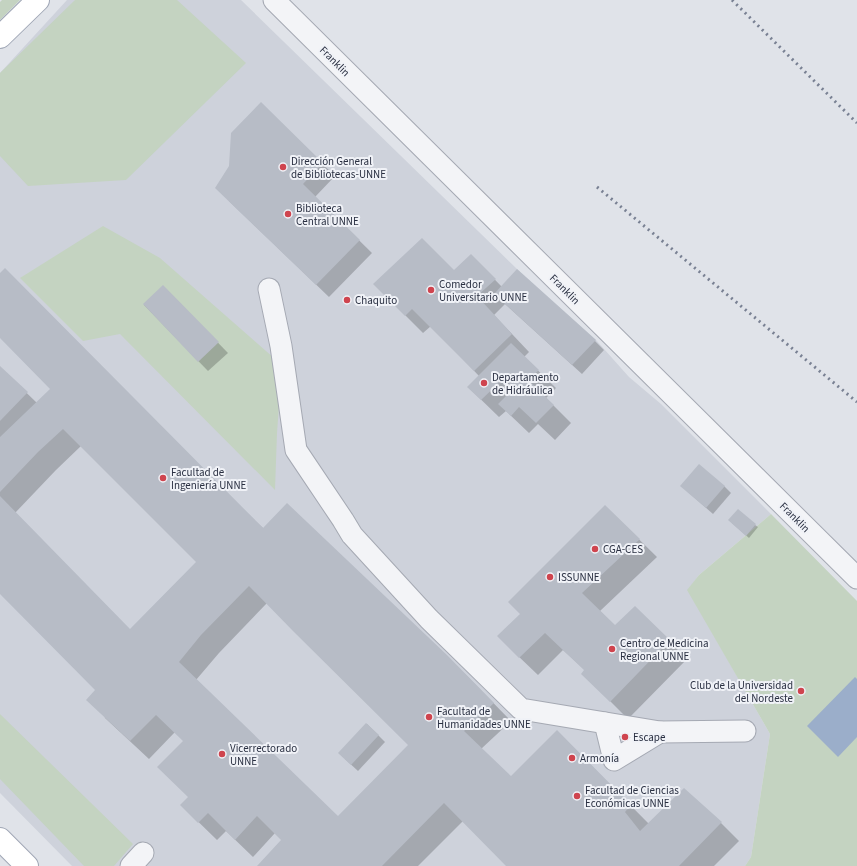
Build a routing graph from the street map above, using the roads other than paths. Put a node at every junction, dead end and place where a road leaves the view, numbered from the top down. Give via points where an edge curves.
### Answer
1 (38, 0) edge
2 (274, 0) edge
3 (0, 37) edge
4 (269, 289) dead end
5 (857, 578) edge
6 (605, 723) junction
7 (746, 731) dead end
8 (660, 732) junction
9 (0, 839) edge
10 (27, 866) edge

1 - 3 main road
2 - 5 street, Franklin
4 - 6 street via 281,346 296,450 352,535 429,619 521,709
6 - 8 street
6 - 8 street via 614,760
7 - 8 street
9 - 10 main road

